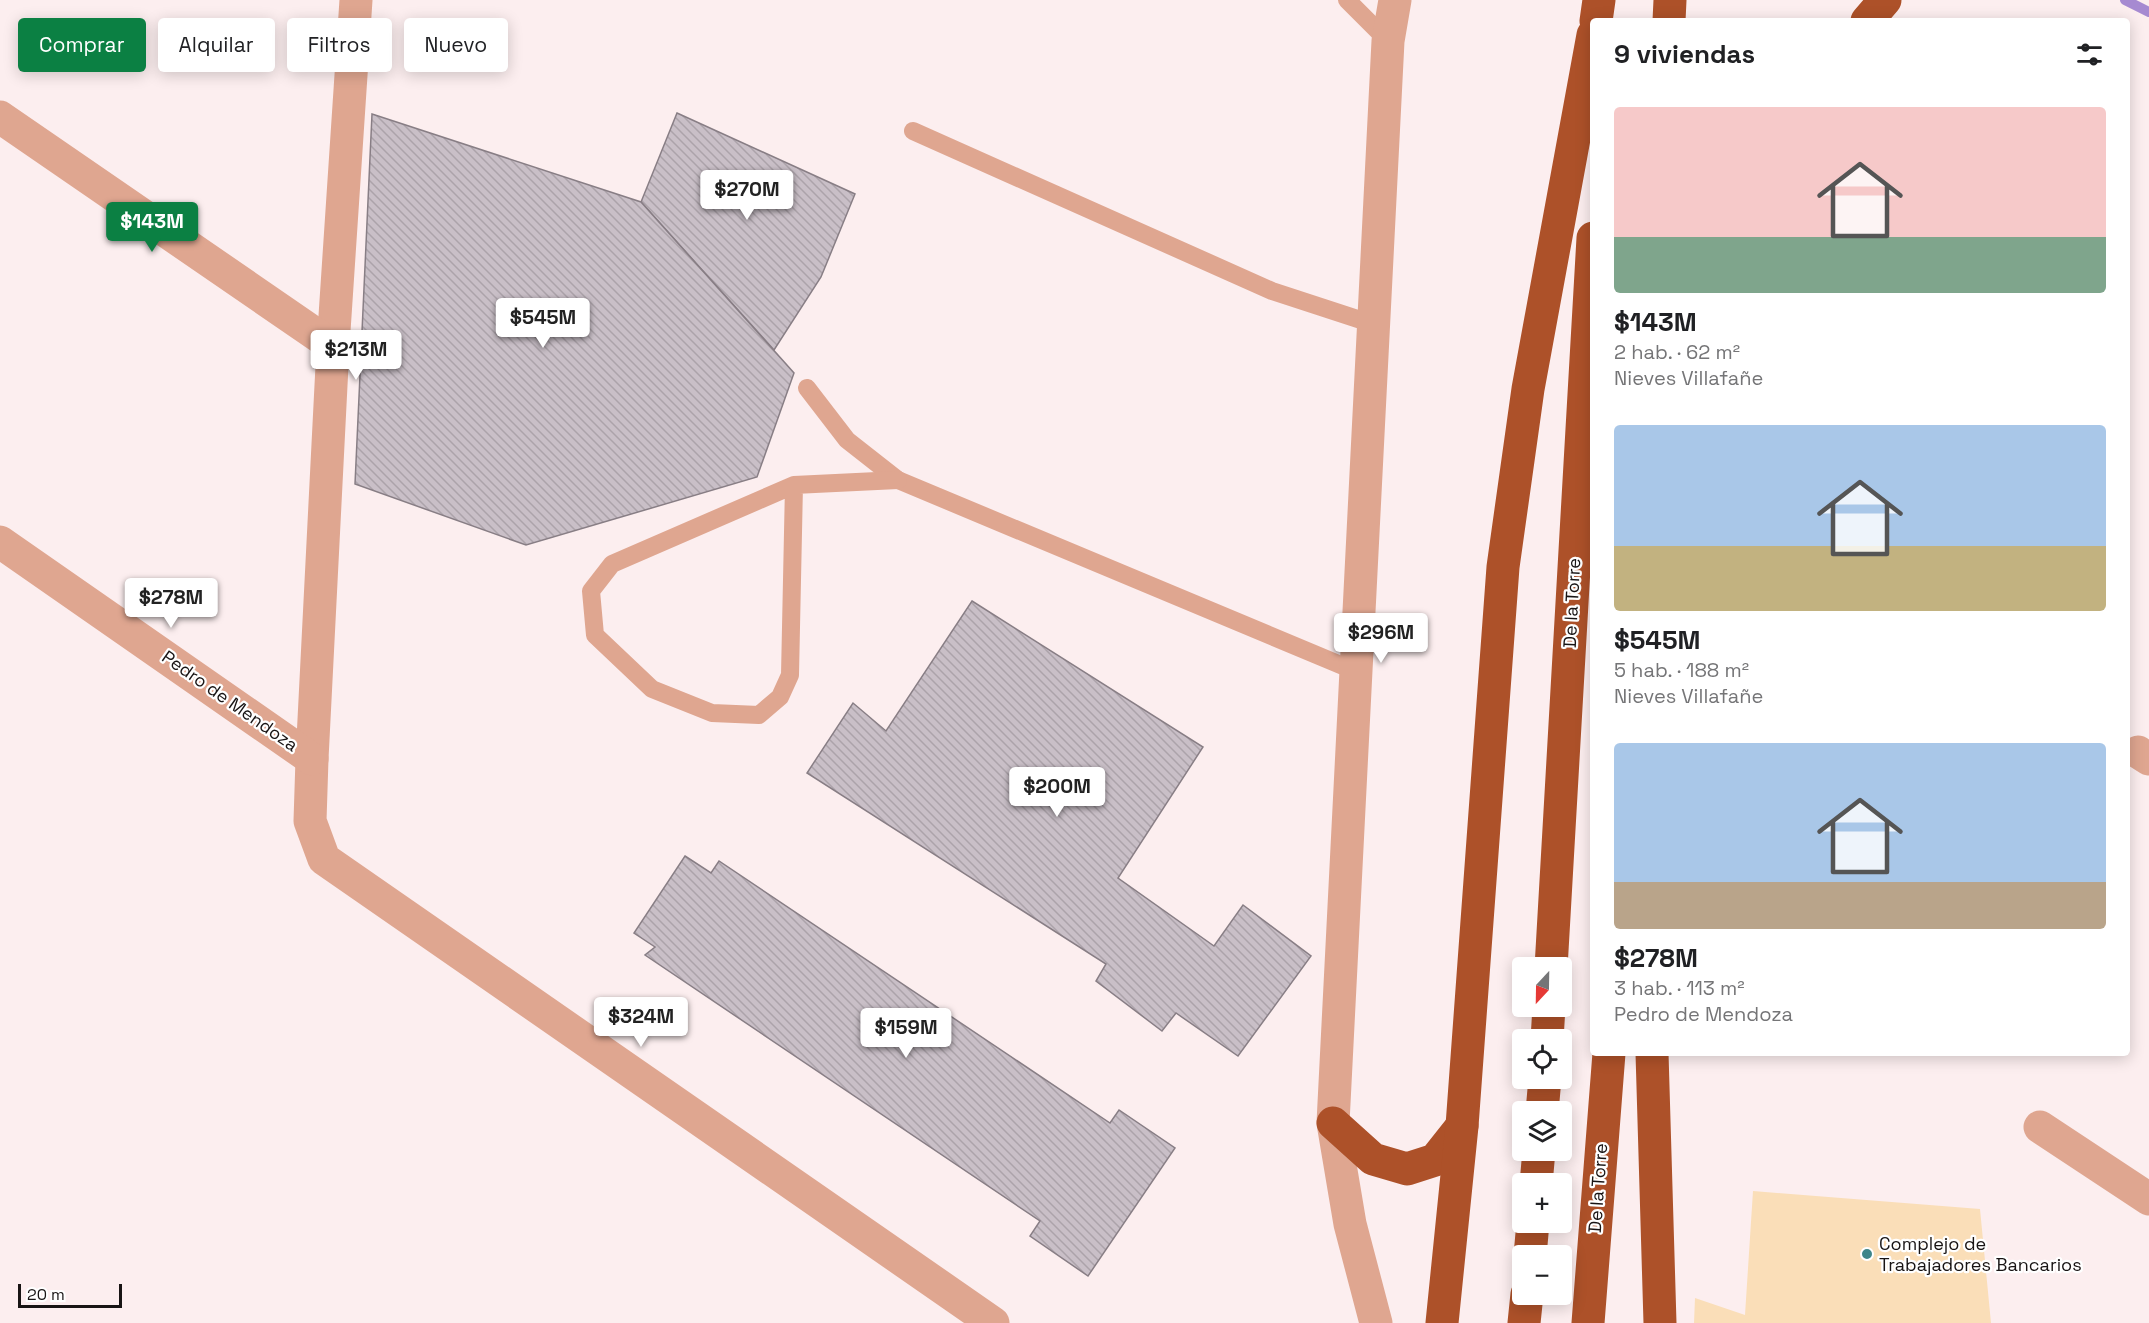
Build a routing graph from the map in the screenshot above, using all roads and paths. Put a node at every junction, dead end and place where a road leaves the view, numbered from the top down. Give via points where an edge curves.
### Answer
1 (356, 0) edge
2 (1347, 0) edge
3 (1395, 0) edge
4 (1599, 0) edge
5 (1607, 0) edge
6 (1670, 0) edge
7 (1885, 0) edge
8 (1596, 18) edge
9 (1605, 18) edge
10 (1669, 18) edge
11 (1870, 18) edge
12 (1388, 41) junction
13 (1590, 51) edge
14 (0, 117) edge
15 (913, 131) dead end
16 (1590, 290) edge
17 (1373, 324) junction
18 (333, 346) junction
19 (807, 388) dead end
20 (898, 480) junction
21 (794, 485) junction
22 (0, 542) edge
23 (1355, 671) junction
24 (312, 759) junction
25 (1552, 957) edge
26 (1609, 1056) edge
27 (1652, 1056) edge
28 (1333, 1123) junction
29 (1462, 1126) junction
30 (2040, 1127) dead end
31 (2149, 1199) edge
32 (1526, 1305) edge
33 (993, 1323) edge
34 (1376, 1323) edge
35 (1442, 1323) edge
36 (1524, 1323) edge
37 (1587, 1323) edge
38 (1660, 1323) edge

1 - 18 street
2 - 12 lane
3 - 12 street
4 - 8 highway
5 - 9 highway
6 - 10 highway
7 - 11 highway
12 - 17 street
13 - 29 highway via 1528,389 1503,567
14 - 18 street
15 - 17 lane via 1272,291
16 - 25 highway, De la Torre
17 - 23 street
18 - 24 street
19 - 20 lane via 847,441
20 - 21 lane
20 - 23 lane
21 - 21 lane via 612,564 591,591 595,635 652,689 712,713 759,715 780,697 790,675
22 - 24 street, Pedro de Mendoza
23 - 28 street
24 - 33 street via 310,820 324,859
26 - 37 highway, De la Torre
27 - 38 highway
28 - 29 highway via 1373,1159 1407,1169 1435,1160
28 - 34 street via 1350,1224
29 - 35 highway
30 - 31 street
32 - 36 highway

